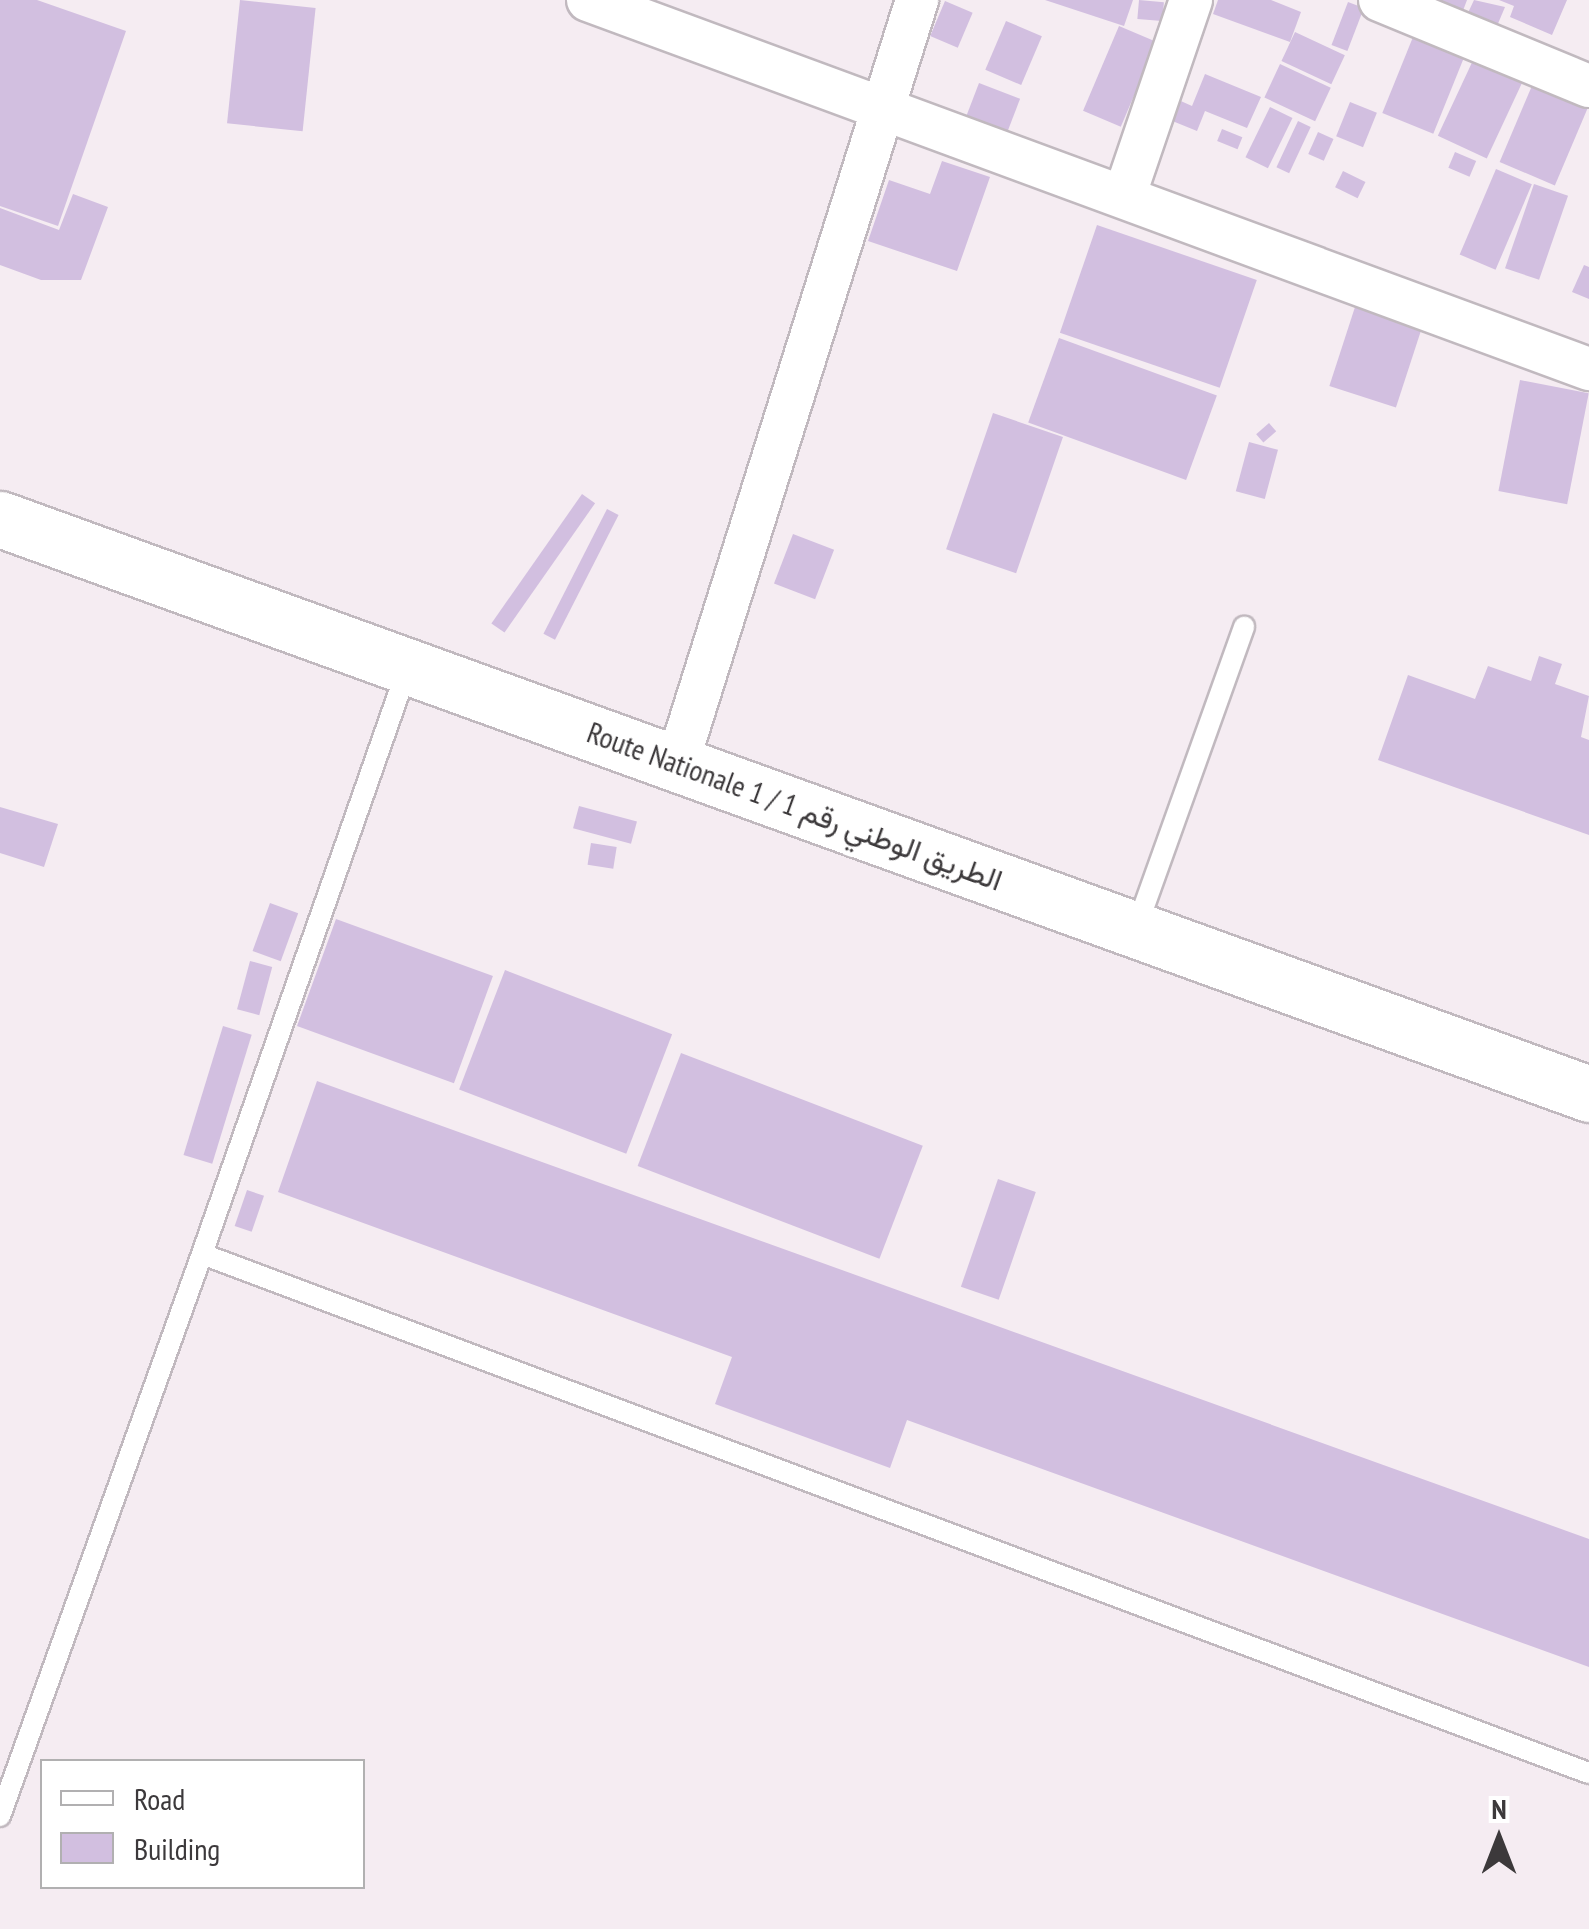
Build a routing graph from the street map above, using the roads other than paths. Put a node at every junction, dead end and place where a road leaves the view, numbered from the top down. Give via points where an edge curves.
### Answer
1 (588, 0) edge
2 (917, 0) edge
3 (1192, 0) edge
4 (1380, 0) edge
5 (1589, 86) edge
6 (878, 100) junction
7 (1125, 194) junction
8 (1589, 368) edge
9 (0, 519) edge
10 (1244, 627) dead end
11 (408, 668) junction
12 (677, 764) junction
13 (1136, 929) junction
14 (1589, 1094) edge
15 (202, 1254) junction
16 (1589, 1774) edge
17 (0, 1816) edge

1 - 6 street
2 - 6 street
3 - 7 street
4 - 5 street
6 - 7 street
6 - 12 street
7 - 8 street
9 - 11 main road, Route Nationale 1 / الطريق الوطني رقم 1
10 - 13 lane
11 - 12 main road, Route Nationale 1 / الطريق الوطني رقم 1
11 - 15 lane
12 - 13 main road, Route Nationale 1 / الطريق الوطني رقم 1
13 - 14 main road, Route Nationale 1 / الطريق الوطني رقم 1
15 - 16 lane
15 - 17 lane

